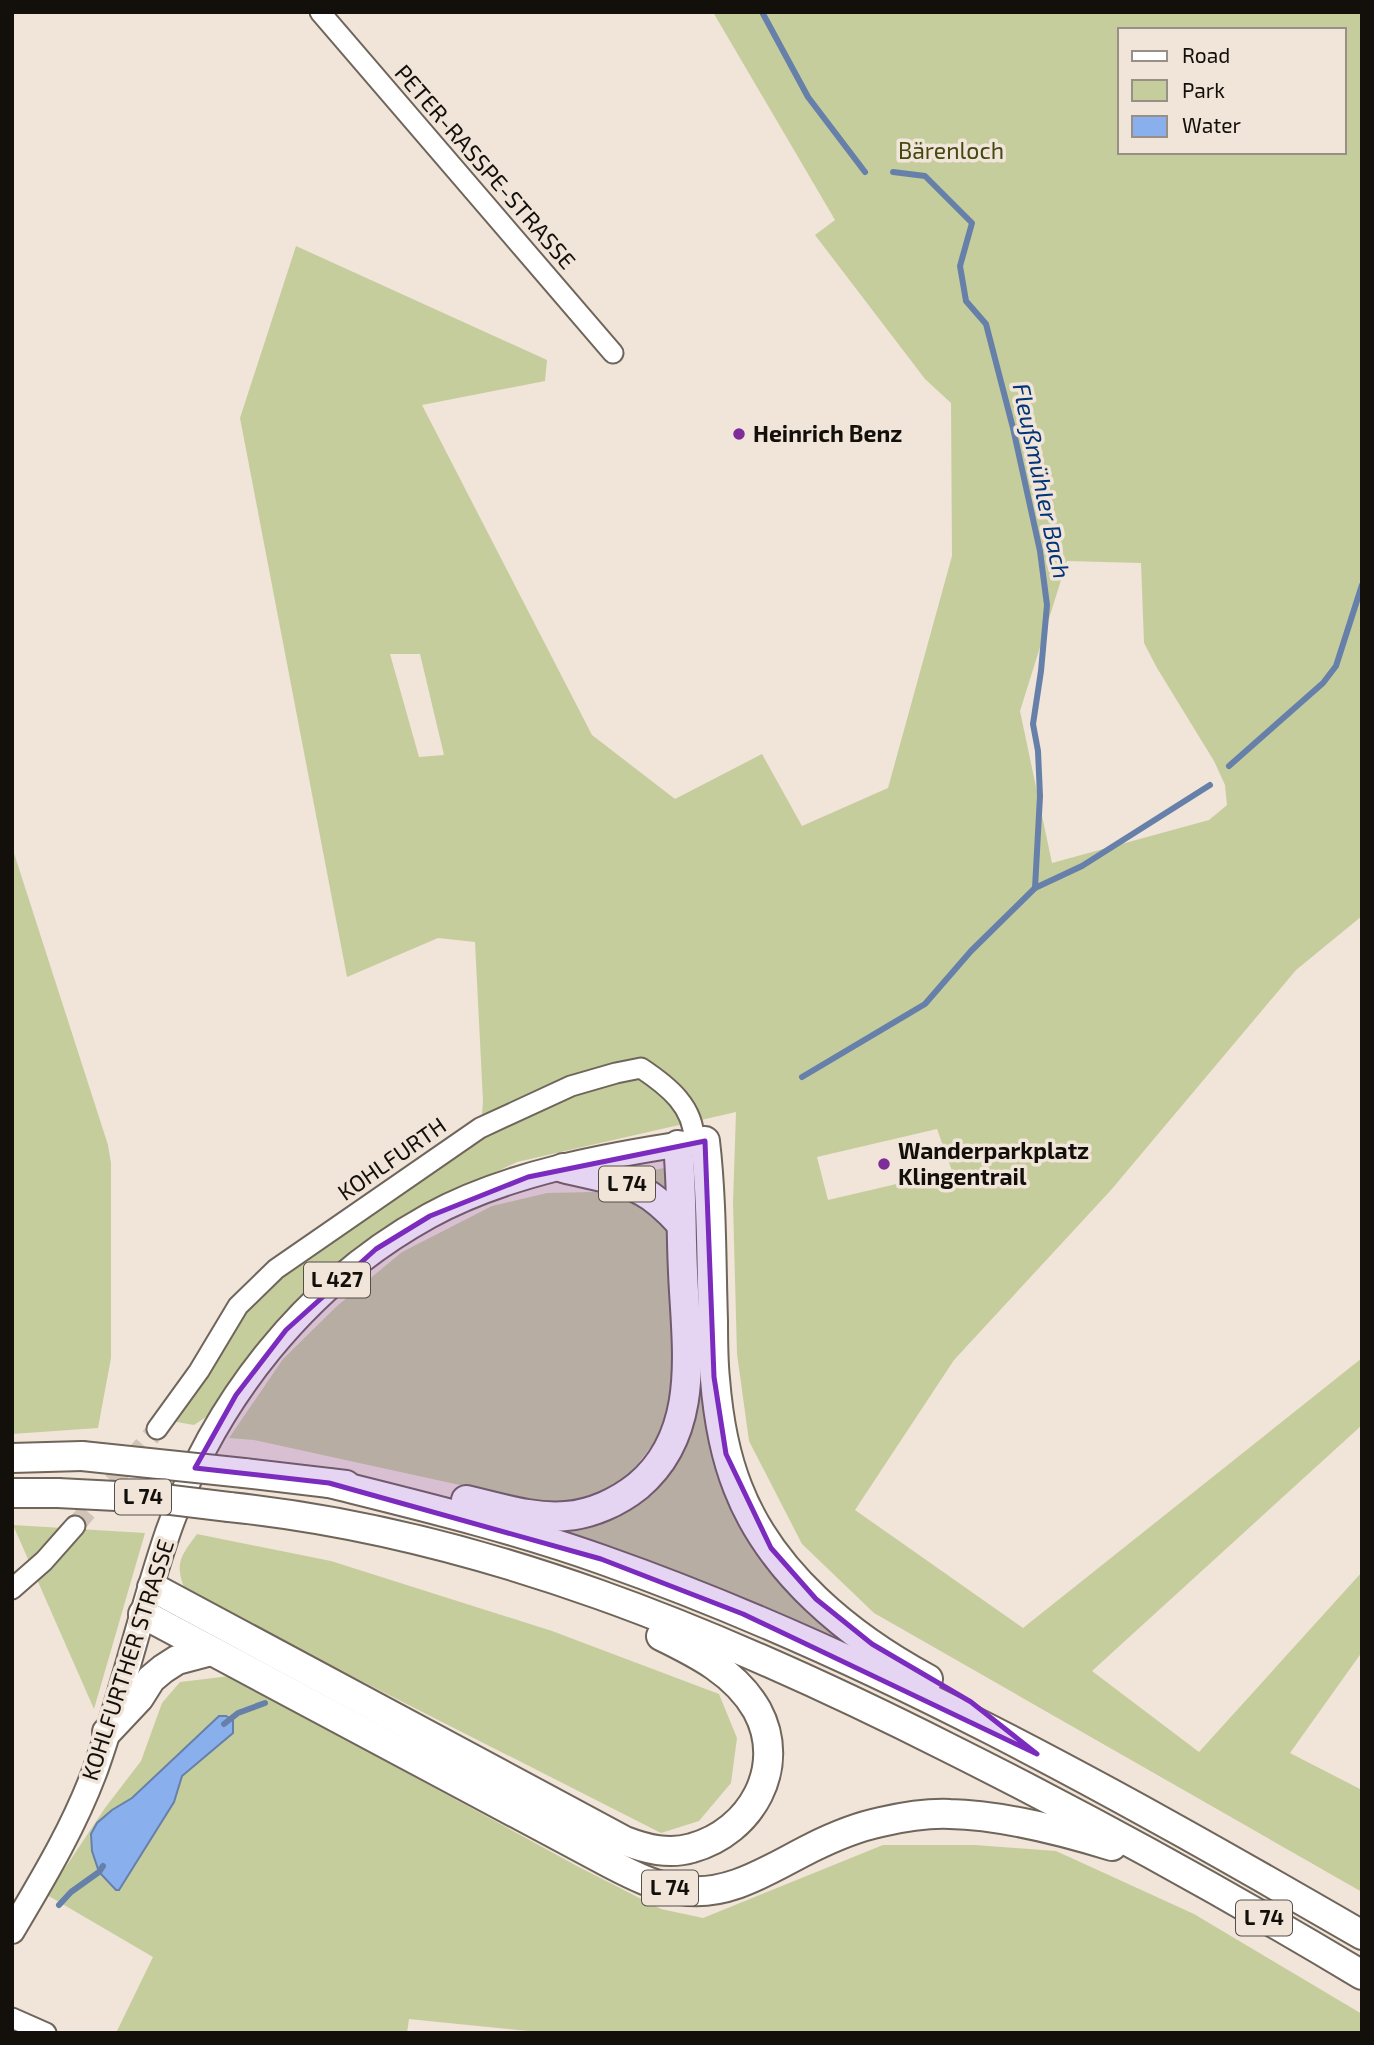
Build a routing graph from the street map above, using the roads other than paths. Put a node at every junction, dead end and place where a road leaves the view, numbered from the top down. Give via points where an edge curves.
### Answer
1 (320, 12) edge
2 (613, 353) dead end
3 (692, 1143) junction
4 (563, 1168) junction
5 (681, 1223) junction
6 (158, 1429) tunnel mouth
7 (12, 1458) edge
8 (329, 1483) junction
9 (12, 1493) edge
10 (75, 1526) tunnel mouth
11 (152, 1587) junction
12 (12, 1589) edge
13 (619, 1601) junction
14 (143, 1615) junction
15 (211, 1651) junction
16 (107, 1732) junction
17 (1037, 1754) junction
18 (1165, 1861) junction
19 (12, 1930) edge
20 (1362, 1935) edge
21 (1362, 1975) edge
22 (12, 2018) edge
23 (46, 2033) edge

1 - 2 street, PETER-RASSPE-STRASSE
3 - 4 main road, KOHLFURTHER STRASSE / L 427
3 - 5 highway, L 74
3 - 6 street, KOHLFURTH via 688,1111 662,1082 641,1068 571,1087 480,1128 276,1269 238,1306
3 - 17 highway, L 74 via 711,1255 719,1417 726,1454 755,1524 792,1574 845,1625 901,1665 971,1702
4 - 5 highway, L 74 via 628,1184 658,1201
4 - 11 main road, KOHLFURTHER STRASSE / L 427 via 485,1192 430,1216 376,1249 309,1305 217,1424 187,1483
5 - 8 highway, L 74 via 687,1364 681,1421 660,1463 627,1495 565,1517 450,1496
7 - 8 highway, L 74, bridge via 82,1456
8 - 17 highway, L 74 via 498,1527 676,1587 893,1682
9 - 13 highway, L 74, bridge via 155,1498 272,1511 436,1544
10 - 12 street
11 - 13 highway, L 74 via 625,1841 659,1851 691,1849 731,1830 751,1808 768,1764 762,1721 751,1700 723,1671 660,1636
11 - 14 main road, KOHLFURTHER STRASSE / L 427
13 - 18 highway, L 74 via 878,1712
14 - 15 highway, L 74
14 - 16 main road, KOHLFURTHER STRASSE / L 427
15 - 16 highway via 177,1660 151,1678
15 - 18 highway, L 74 via 611,1864 684,1891 724,1887 845,1833 911,1816 982,1816 1082,1836
16 - 19 main road, KOHLFURTHER STRASSE / L 427 via 68,1833
17 - 20 highway, L 74
18 - 21 highway, L 74
22 - 23 street

